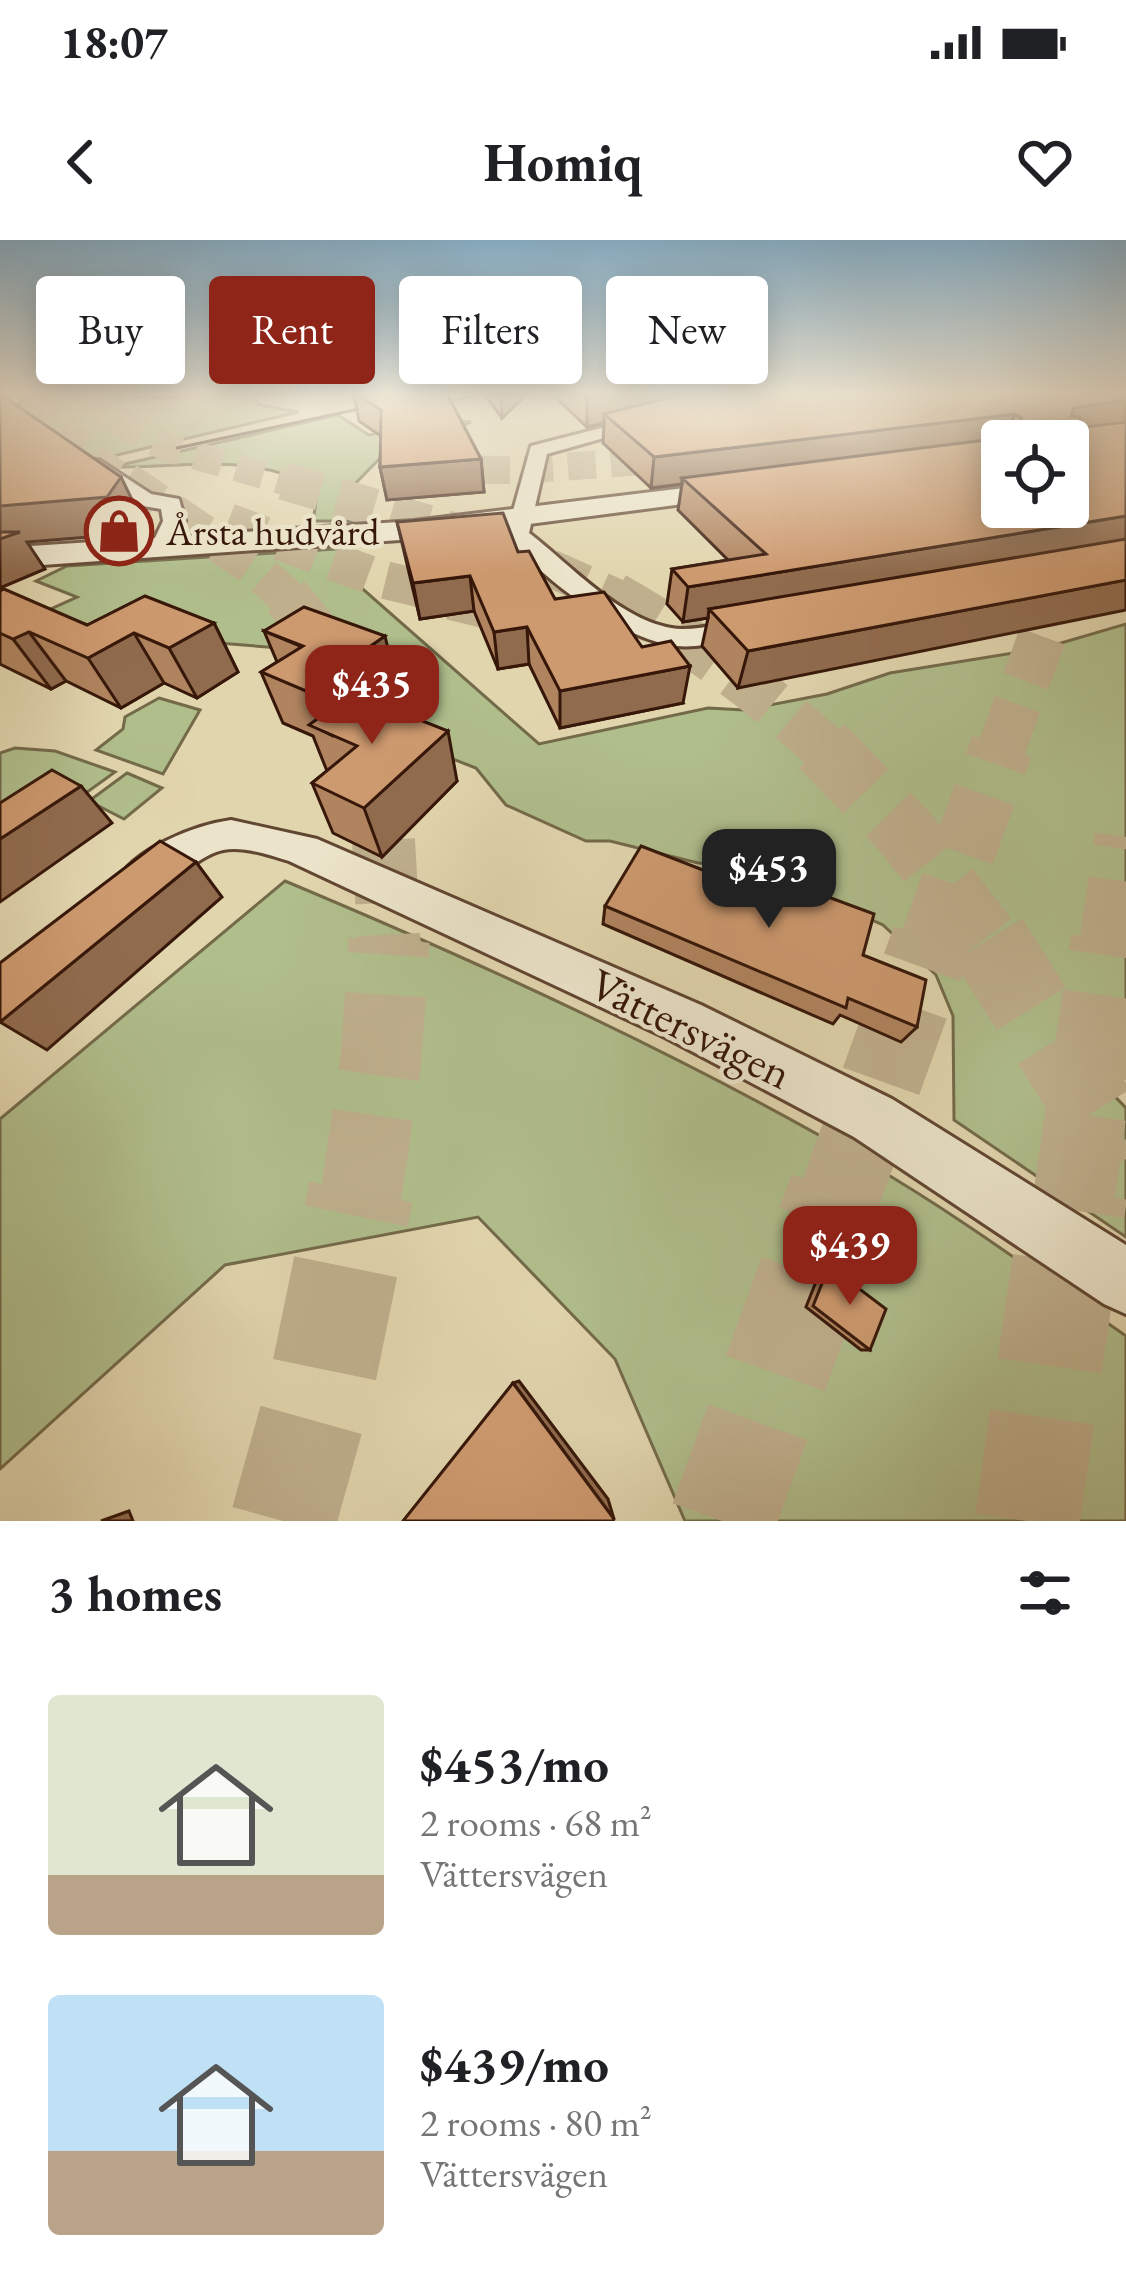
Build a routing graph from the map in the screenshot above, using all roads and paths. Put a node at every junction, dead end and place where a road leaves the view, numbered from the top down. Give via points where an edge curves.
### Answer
1 (537, 454) edge
2 (92, 464) tunnel mouth
3 (778, 484) edge
4 (519, 519) junction
5 (164, 546) junction
6 (0, 558) edge
7 (784, 619) edge
8 (110, 900) edge
9 (1126, 1282) edge

1 - 4 street
2 - 5 street via 145,500 171,504
3 - 4 street
4 - 5 street
4 - 7 street via 518,536 653,632 695,635
5 - 6 street
8 - 9 street, Vättersvägen via 229,831 303,850 683,1021 873,1118

